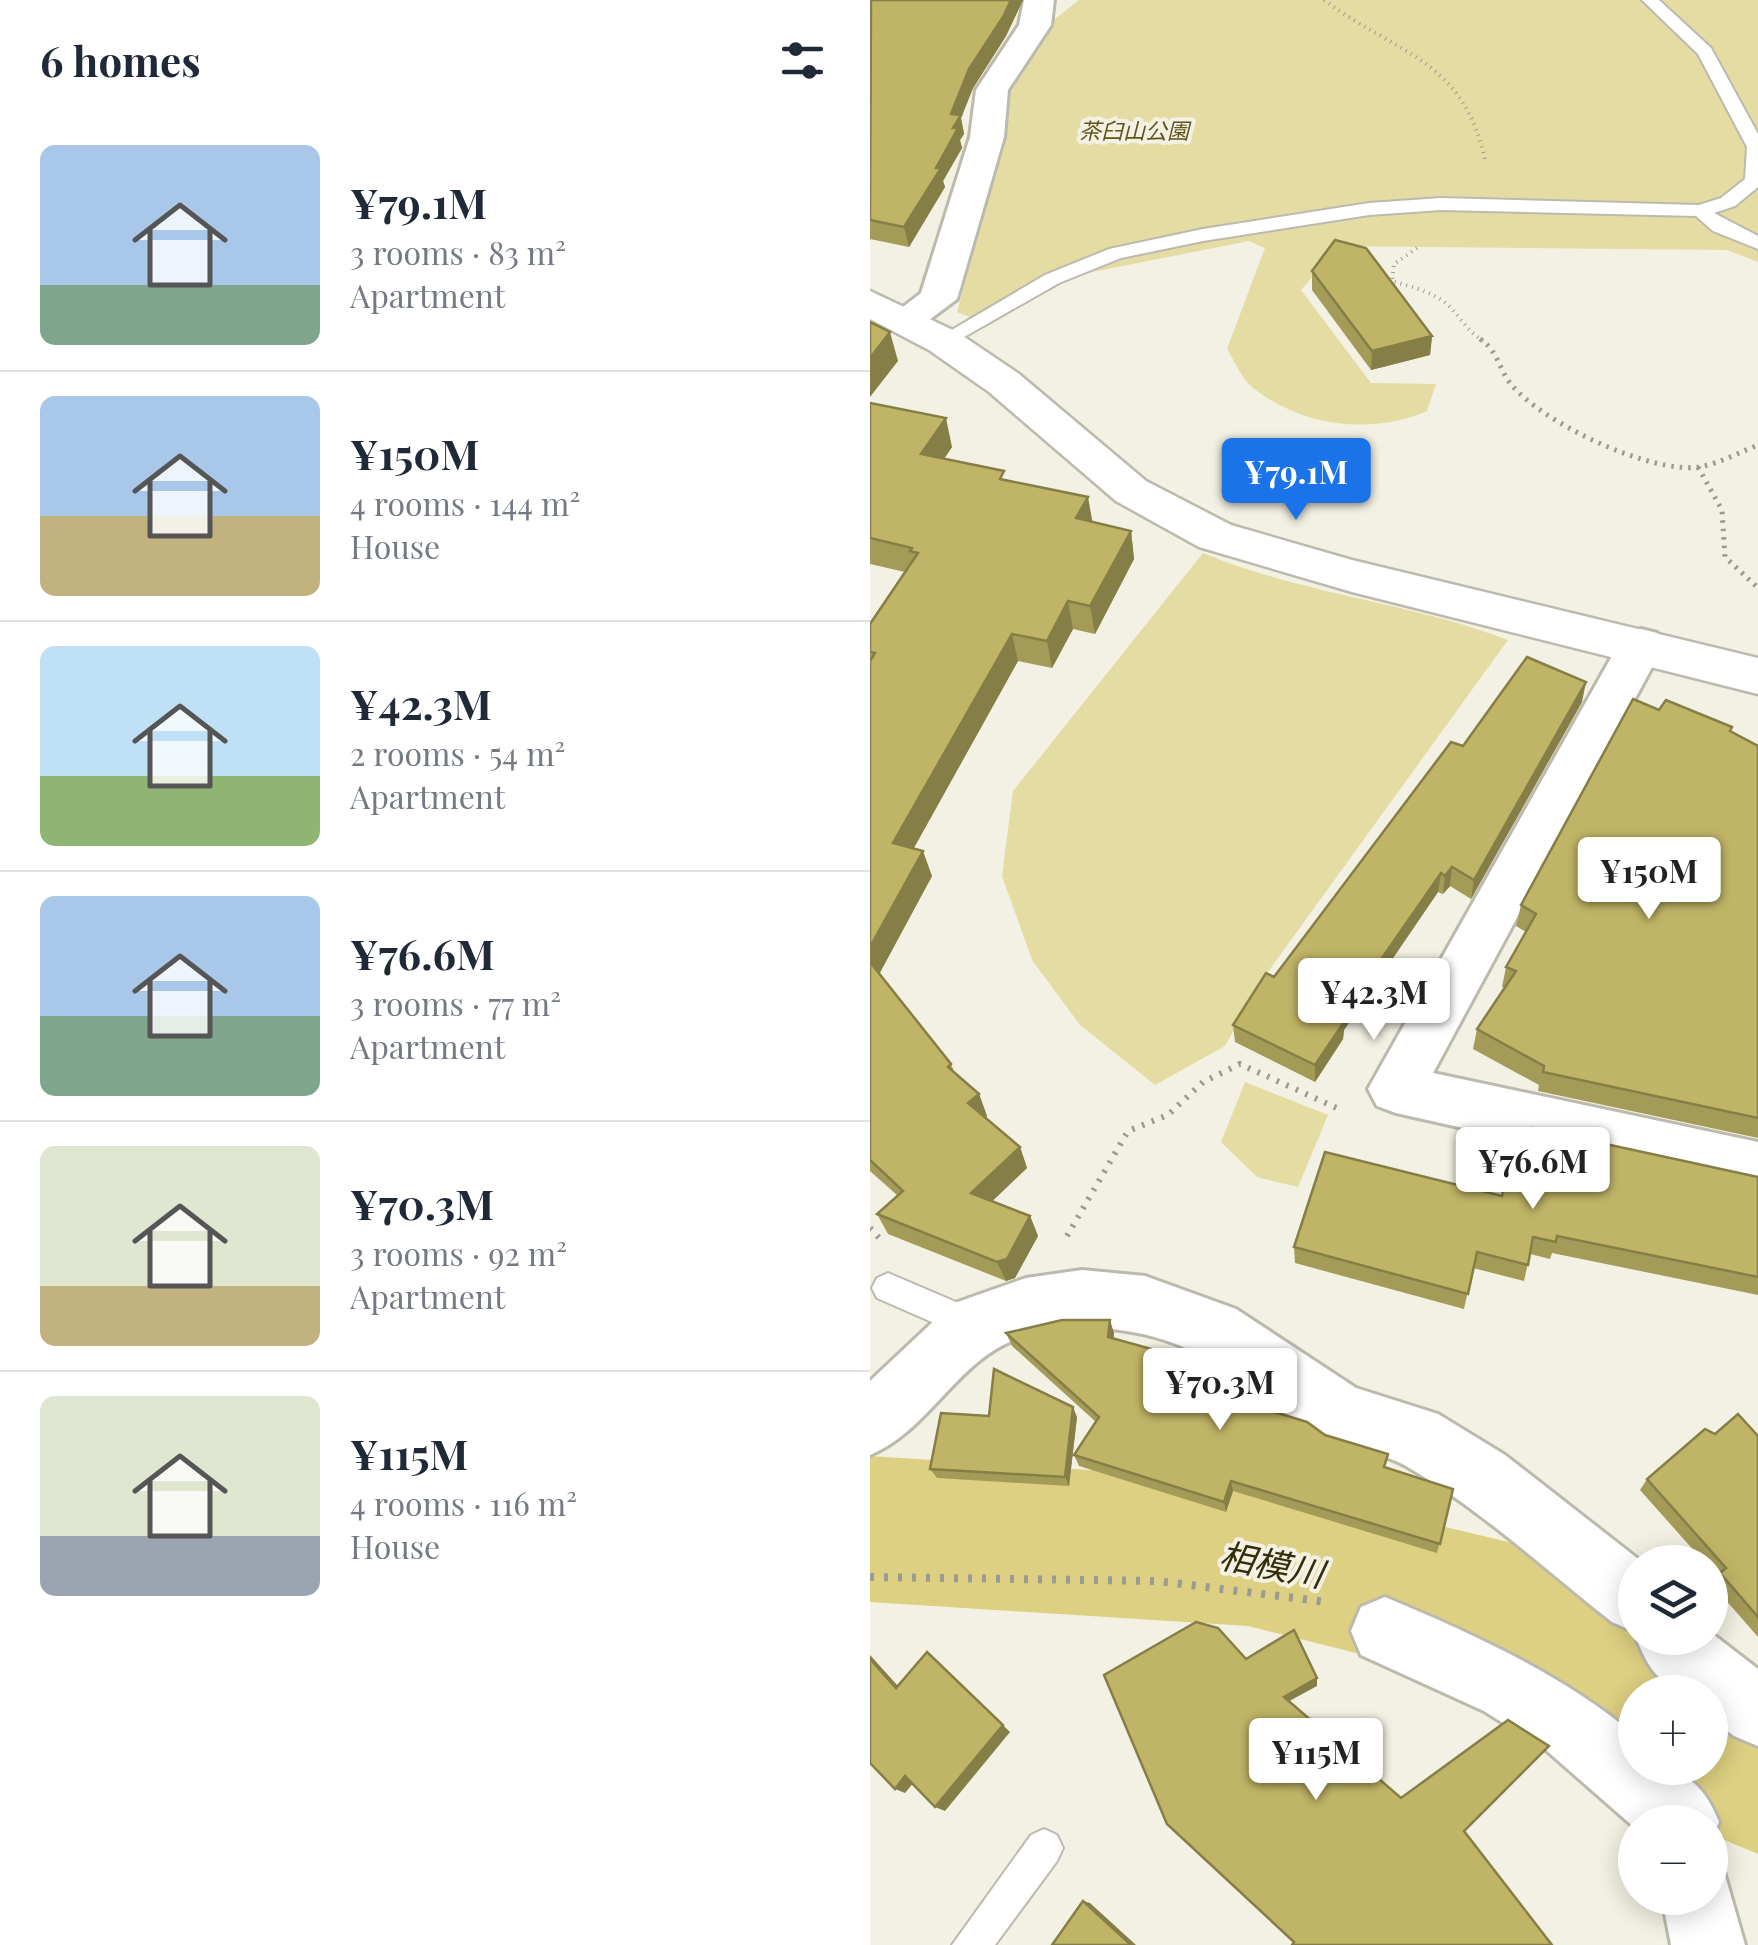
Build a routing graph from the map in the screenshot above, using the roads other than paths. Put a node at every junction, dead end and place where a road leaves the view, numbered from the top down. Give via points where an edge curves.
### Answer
1 (1039, 0) edge
2 (1650, 0) edge
3 (1702, 211) junction
4 (1758, 243) edge
5 (887, 312) edge
6 (944, 341) junction
7 (1641, 646) junction
8 (1758, 676) edge
9 (1758, 1168) edge
10 (888, 1288) dead end
11 (972, 1325) junction
12 (870, 1424) edge
13 (1618, 1586) edge
14 (1385, 1632) road end
15 (1684, 1655) edge
16 (1758, 1712) edge
17 (1663, 1805) edge
18 (1044, 1848) dead end
19 (1702, 1915) edge
20 (971, 1945) edge
21 (1708, 1945) edge

1 - 5 street via 1035,24 992,90 987,136 938,299
2 - 3 lane via 1705,52 1756,147 1754,181 1728,202
3 - 4 lane
3 - 6 lane via 1490,204 1369,209 1116,253 1052,279
5 - 6 street
6 - 7 street via 1004,382 1131,490 1215,536 1333,572
7 - 8 street
7 - 9 street via 1396,1090
10 - 11 lane
11 - 12 street
11 - 13 street via 1026,1306 1082,1300 1146,1304 1215,1330 1342,1415 1416,1436 1482,1478
14 - 17 street via 1508,1687 1570,1726
15 - 16 street
18 - 20 lane
19 - 21 street

